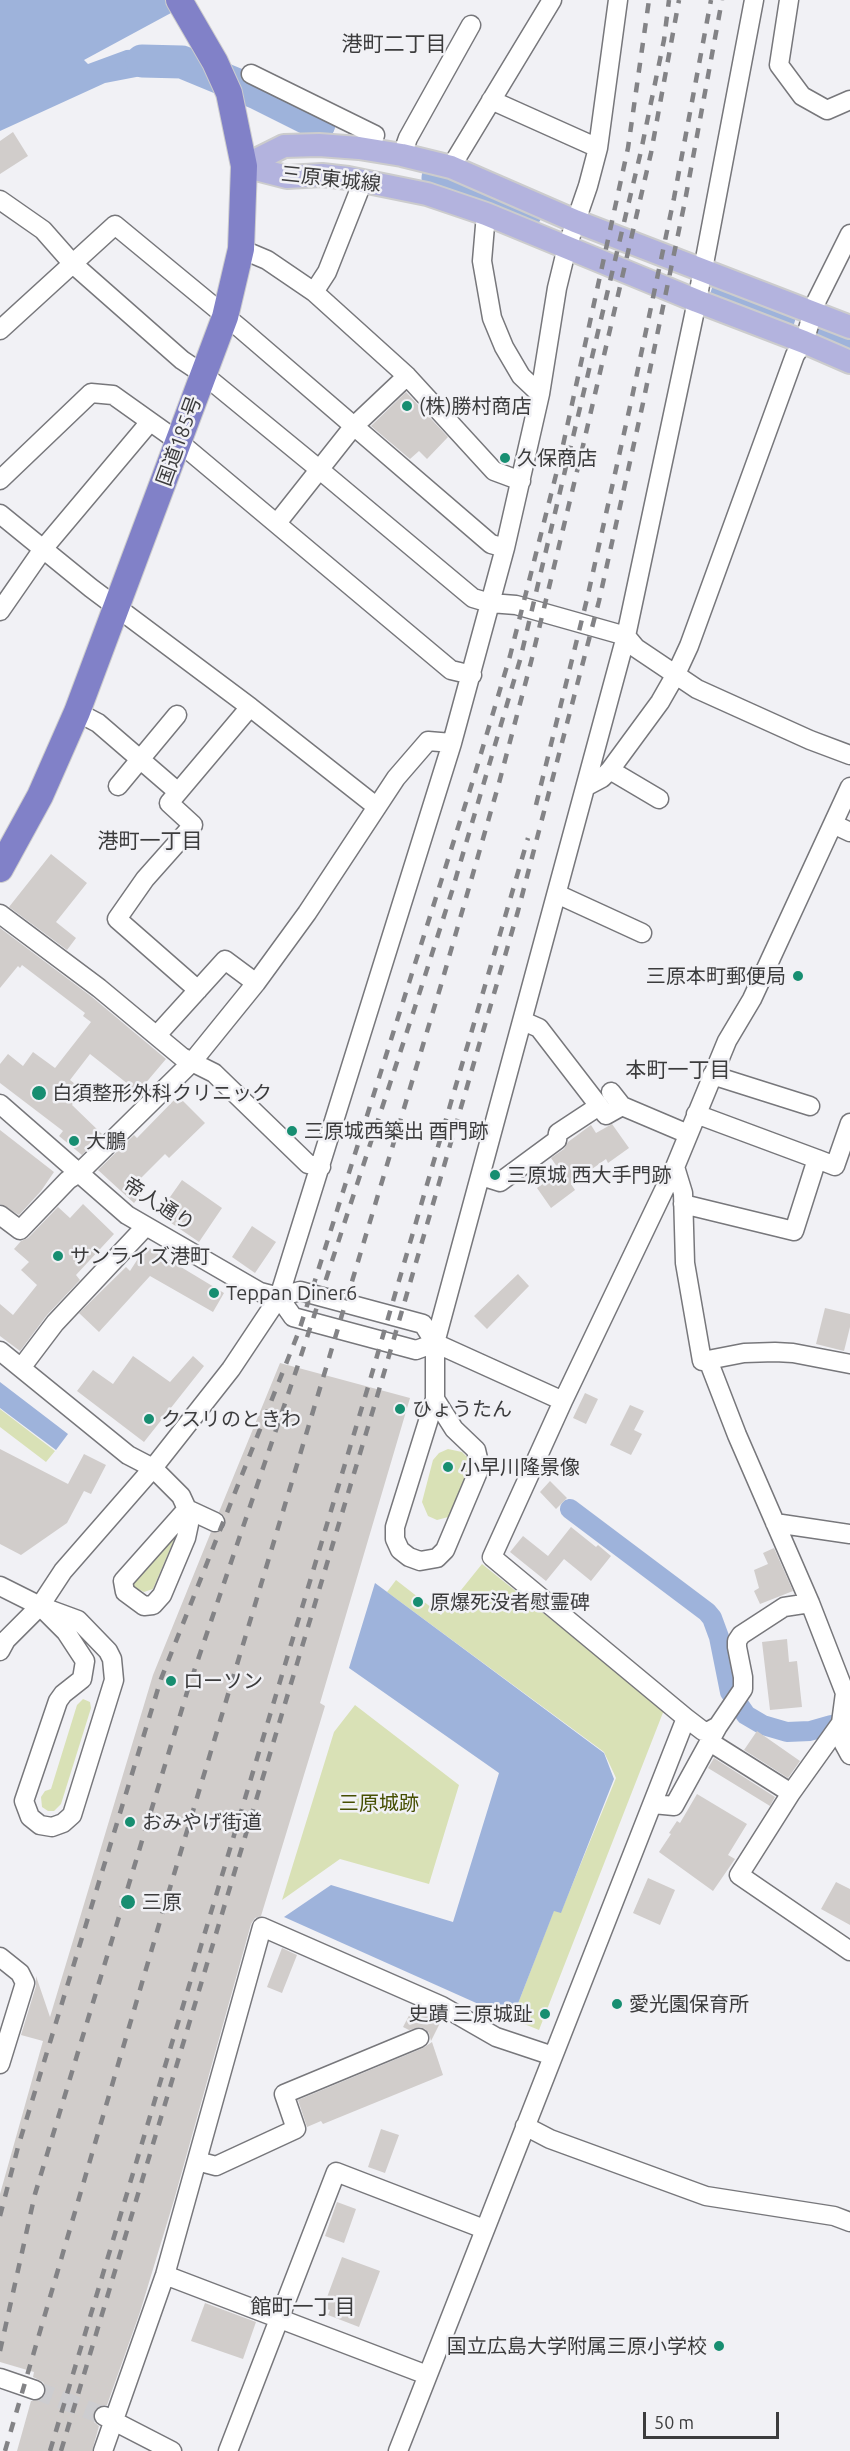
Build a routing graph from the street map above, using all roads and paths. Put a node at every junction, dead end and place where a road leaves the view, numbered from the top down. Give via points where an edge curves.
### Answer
1 (552, 0) edge
2 (618, 0) edge
3 (754, 0) edge
4 (789, 0) edge
5 (180, 3) edge
6 (471, 25) dead end
7 (251, 74) dead end
8 (491, 100) junction
9 (850, 100) edge
10 (598, 148) junction
11 (370, 150) junction
12 (402, 155) junction
13 (244, 166) junction
14 (451, 167) junction
15 (363, 181) junction
16 (0, 200) edge
17 (486, 214) junction
18 (575, 221) junction
19 (850, 234) edge
20 (567, 247) junction
21 (241, 249) junction
22 (73, 264) junction
23 (703, 270) junction
24 (314, 292) junction
25 (697, 301) junction
26 (813, 312) junction
27 (225, 317) junction
28 (850, 327) edge
29 (0, 330) edge
30 (804, 342) junction
31 (850, 362) edge
32 (203, 374) junction
33 (407, 376) junction
34 (540, 394) junction
35 (149, 423) junction
36 (353, 427) junction
37 (178, 442) junction
38 (320, 470) junction
39 (0, 480) edge
40 (521, 481) junction
41 (0, 514) edge
42 (278, 523) junction
43 (505, 548) junction
44 (43, 549) junction
45 (490, 603) junction
46 (118, 607) junction
47 (1, 608) edge
48 (626, 636) junction
49 (676, 674) junction
50 (472, 675) junction
51 (250, 707) junction
52 (77, 712) junction
53 (177, 716) dead end
54 (452, 743) junction
55 (850, 755) edge
56 (141, 760) junction
57 (610, 770) junction
58 (118, 786) dead end
59 (586, 786) junction
60 (850, 787) edge
61 (178, 792) junction
62 (659, 799) dead end
63 (377, 807) junction
64 (833, 824) junction
65 (850, 832) edge
66 (0, 869) edge
67 (557, 894) junction
68 (0, 914) edge
69 (642, 933) dead end
70 (256, 982) junction
71 (198, 990) junction
72 (523, 1021) junction
73 (157, 1035) junction
74 (192, 1062) junction
75 (712, 1075) junction
76 (0, 1105) edge
77 (599, 1106) junction
78 (810, 1106) dead end
79 (696, 1114) junction
80 (850, 1123) edge
81 (688, 1134) junction
82 (816, 1159) junction
83 (321, 1167) junction
84 (675, 1167) junction
85 (79, 1173) junction
86 (481, 1176) junction
87 (683, 1204) junction
88 (0, 1215) edge
89 (146, 1226) junction
90 (279, 1297) junction
91 (435, 1343) junction
92 (0, 1351) edge
93 (708, 1360) junction
94 (850, 1364) edge
95 (21, 1368) junction
96 (435, 1399) junction
97 (563, 1401) junction
98 (153, 1468) junction
99 (187, 1509) junction
100 (215, 1522) dead end
101 (775, 1522) junction
102 (850, 1534) edge
103 (0, 1586) edge
104 (810, 1604) junction
105 (40, 1606) junction
106 (0, 1651) edge
107 (686, 1718) junction
108 (846, 1724) edge
109 (714, 1734) junction
110 (850, 1755) edge
111 (791, 1792) junction
112 (652, 1804) junction
113 (850, 1951) edge
114 (0, 1957) edge
115 (419, 2038) dead end
116 (553, 2056) junction
117 (0, 2064) edge
118 (525, 2126) junction
119 (197, 2161) junction
120 (850, 2222) edge
121 (484, 2229) junction
122 (165, 2275) junction
123 (279, 2318) junction
124 (427, 2375) junction
125 (0, 2378) edge
126 (35, 2390) tunnel mouth
127 (108, 2417) junction
128 (103, 2451) edge
129 (172, 2451) edge
130 (228, 2451) edge
131 (398, 2451) edge

1 - 8 street
2 - 10 street
3 - 23 street
4 - 9 street via 779,65 802,96 826,110
5 - 13 highway, 国道185号 via 229,93
6 - 12 street
7 - 11 street via 375,135
8 - 10 street
8 - 14 street
10 - 18 street
11 - 12 main road, 三原東城線
11 - 13 main road, 三原東城線 via 328,145 284,146
12 - 14 main road, 三原東城線
13 - 15 main road, 三原東城線 via 287,177 322,175
13 - 21 highway, 国道185号
14 - 18 main road, 三原東城線
15 - 17 main road, 三原東城線 via 427,194
15 - 24 street via 327,272
16 - 22 street via 43,230
17 - 20 main road, 三原東城線
17 - 34 street via 482,261 492,318 521,376
18 - 20 street
18 - 23 main road, 三原東城線
19 - 26 street
20 - 25 main road, 三原東城線
20 - 34 street
21 - 24 street via 267,260
21 - 27 highway, 国道185号
22 - 27 street via 115,225
22 - 29 street
22 - 32 street
23 - 25 street
23 - 26 main road, 三原東城線
24 - 33 street
25 - 30 main road, 三原東城線
25 - 48 street
26 - 28 main road, 三原東城線
26 - 30 street
27 - 32 highway, 国道185号
27 - 36 street
30 - 31 main road, 三原東城線
30 - 49 street via 795,355
32 - 37 highway, 国道185号
32 - 38 street
33 - 36 street
33 - 40 street via 494,471
34 - 40 street
35 - 37 street
35 - 39 street via 112,395 91,393
35 - 44 street
36 - 38 street
36 - 43 street via 491,544
37 - 42 street
37 - 46 highway, 国道185号
38 - 42 street
38 - 45 street via 473,598
40 - 43 street
41 - 44 street
42 - 50 street via 451,670
43 - 45 street
44 - 46 street
44 - 47 street
45 - 48 street via 516,605
45 - 50 street
46 - 51 street
46 - 52 highway, 国道185号
48 - 49 street via 636,648
48 - 59 street
49 - 55 street via 697,689
49 - 57 street
50 - 54 street
51 - 61 street
51 - 63 street
52 - 56 street via 98,723
52 - 66 highway, 国道185号 via 36,803
53 - 56 street
54 - 63 street via 428,741
54 - 83 street
56 - 58 street
56 - 61 street
57 - 59 street
57 - 62 street
59 - 67 street
60 - 64 street
61 - 71 street via 169,803 193,825 145,879 117,919
63 - 70 street
64 - 65 street
64 - 75 street via 752,999
67 - 69 street
67 - 72 street
68 - 73 street
70 - 71 street via 225,960
70 - 74 street
71 - 73 street
72 - 77 street via 539,1028
72 - 86 street
73 - 74 street
74 - 83 street via 214,1073 308,1164
74 - 85 street
75 - 78 street
75 - 79 street
76 - 85 street, 帝人通り
77 - 81 street via 606,1115 617,1099
77 - 86 street via 558,1132 557,1140 500,1182
79 - 81 street
79 - 82 street
80 - 82 street via 835,1166
81 - 84 street
82 - 87 street via 794,1231
83 - 90 street
84 - 87 street
84 - 97 street
85 - 88 street via 20,1230
85 - 89 street, 帝人通り via 127,1215
86 - 91 street
87 - 93 street via 689,1292 702,1361
89 - 90 street, 帝人通り via 260,1292
89 - 95 street via 55,1323
90 - 91 street via 300,1291 423,1324
90 - 91 street via 293,1317 416,1350
90 - 98 street via 231,1369
91 - 96 street
91 - 97 street
92 - 95 street
93 - 94 street via 775,1352
93 - 101 street
95 - 98 street via 128,1455
96 - 96 street via 454,1429 476,1450 480,1467 446,1550 437,1558 420,1561 400,1550 395,1527
97 - 107 street via 492,1557
98 - 99 street via 181,1496
98 - 105 street via 63,1571
99 - 99 street via 186,1538 166,1586 158,1602 144,1606 126,1592 123,1581
99 - 100 street
101 - 102 street
101 - 104 street
103 - 105 street
104 - 108 street via 845,1693
104 - 109 street via 784,1607 741,1635 737,1647 743,1689
105 - 105 street via 78,1620 108,1651 114,1669 114,1680 72,1815 63,1824 52,1827 40,1825 30,1817 24,1801 58,1701 82,1679 85,1661 66,1632
105 - 106 street
107 - 109 street
107 - 112 street
108 - 110 street via 844,1744
108 - 111 street
109 - 111 street
109 - 112 street via 674,1806
111 - 113 street via 739,1875
112 - 116 street
114 - 117 street via 20,1973 25,1983
115 - 119 street via 284,2094 296,2129 216,2166
116 - 118 street
116 - 119 street via 496,2037 442,2006 262,1927
118 - 120 street via 550,2139 706,2196 834,2216
118 - 121 street
119 - 122 street
121 - 123 street via 336,2172
121 - 124 street
122 - 123 street
122 - 127 street
123 - 124 street
123 - 130 street
124 - 131 street
125 - 126 street
127 - 128 street
127 - 129 street

